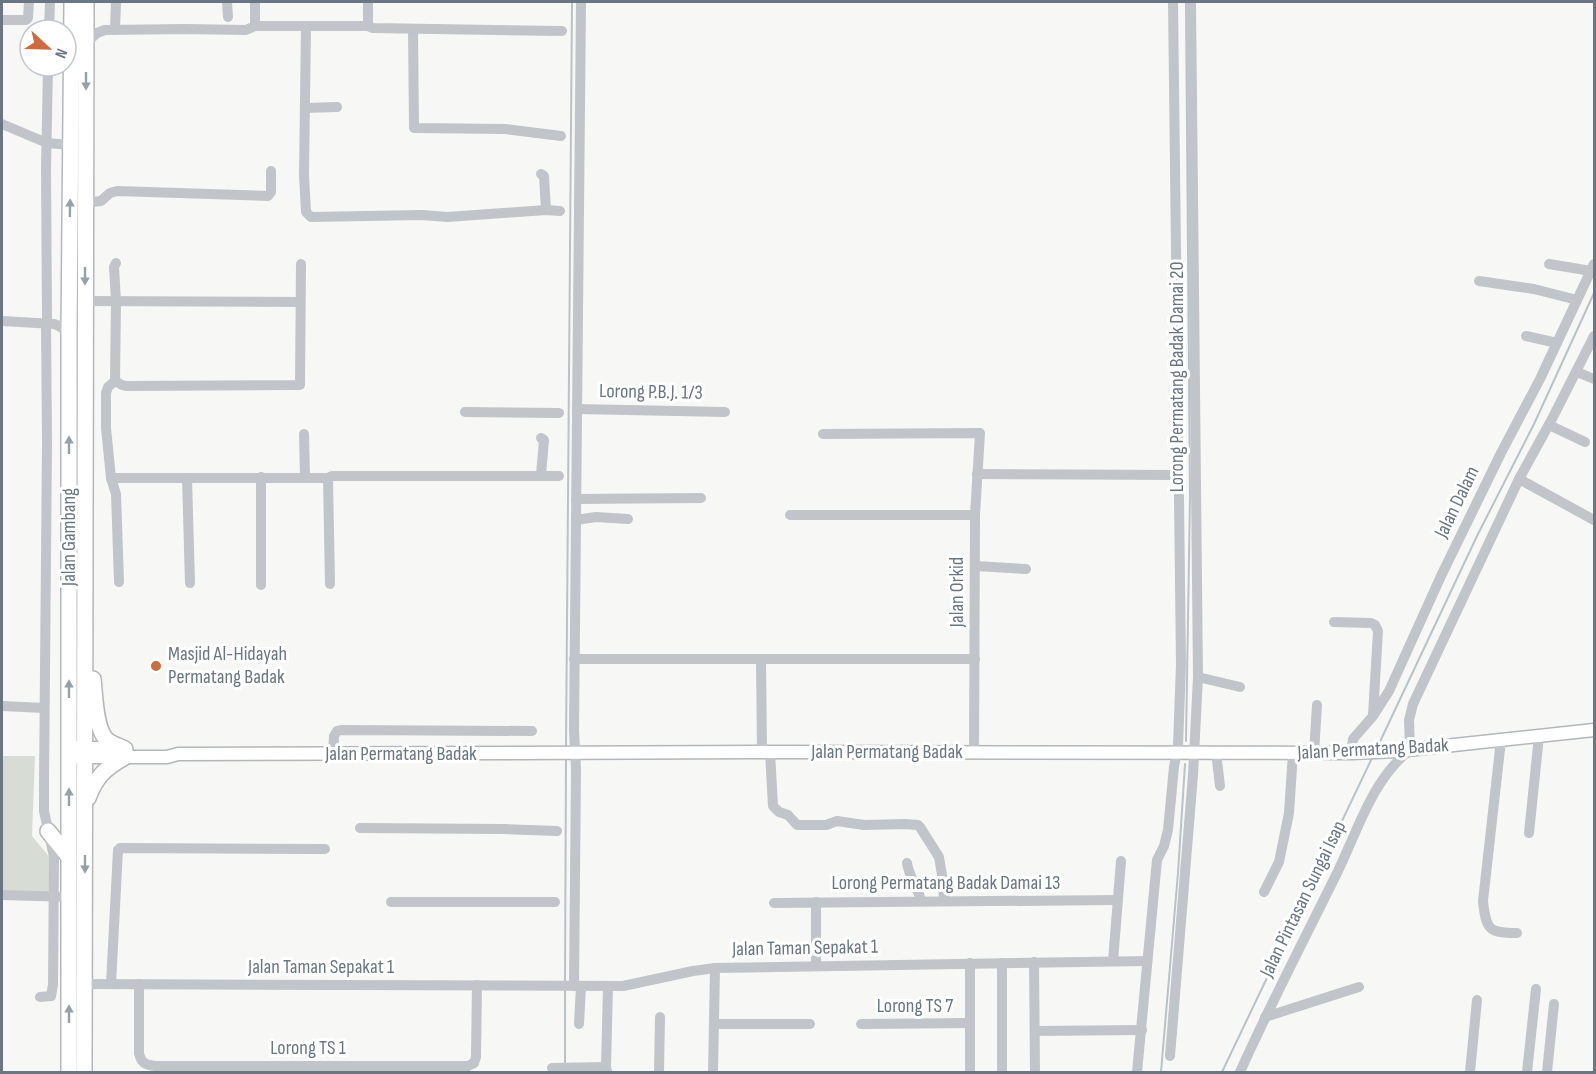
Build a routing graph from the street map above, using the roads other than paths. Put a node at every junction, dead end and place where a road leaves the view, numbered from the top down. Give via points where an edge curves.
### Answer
1 (29, 2) edge
2 (50, 2) edge
3 (72, 2) edge
4 (116, 2) edge
5 (227, 2) edge
6 (255, 2) edge
7 (368, 2) edge
8 (581, 2) edge
9 (1173, 2) edge
10 (1191, 2) edge
11 (86, 9) edge
12 (228, 17) dead end
13 (49, 18) edge
14 (2, 20) edge
15 (255, 26) junction
16 (306, 26) junction
17 (368, 26) junction
18 (413, 29) junction
19 (110, 30) junction
20 (562, 31) dead end
21 (86, 43) junction
22 (48, 78) edge
23 (337, 106) dead end
24 (305, 108) junction
25 (2, 124) edge
26 (561, 136) dead end
27 (47, 143) junction
28 (70, 145) junction
29 (272, 171) dead end
30 (541, 174) dead end
31 (85, 203) junction
32 (546, 210) junction
33 (560, 211) dead end
34 (116, 263) dead end
35 (301, 264) dead end
36 (1549, 264) dead end
37 (1593, 268) edge
38 (1479, 281) dead end
39 (1577, 300) junction
40 (85, 301) junction
41 (116, 301) junction
42 (300, 302) junction
43 (69, 310) junction
44 (2, 320) edge
45 (46, 320) junction
46 (69, 333) junction
47 (1526, 336) dead end
48 (1594, 336) edge
49 (1557, 343) junction
50 (1590, 358) edge
51 (1577, 372) junction
52 (1594, 378) edge
53 (116, 381) junction
54 (577, 409) junction
55 (84, 412) junction
56 (465, 412) dead end
57 (725, 412) dead end
58 (106, 413) junction
59 (559, 413) dead end
60 (1549, 425) junction
61 (304, 434) dead end
62 (823, 434) dead end
63 (542, 438) dead end
64 (1585, 442) dead end
65 (977, 474) junction
66 (1179, 475) junction
67 (541, 476) junction
68 (559, 476) dead end
69 (261, 477) junction
70 (111, 478) junction
71 (187, 478) junction
72 (305, 478) junction
73 (328, 478) junction
74 (1519, 479) junction
75 (701, 498) dead end
76 (576, 499) junction
77 (790, 515) dead end
78 (975, 515) junction
79 (628, 519) dead end
80 (1594, 519) edge
81 (576, 520) junction
82 (975, 566) junction
83 (1026, 569) dead end
84 (118, 582) dead end
85 (190, 584) dead end
86 (330, 584) dead end
87 (261, 585) dead end
88 (85, 611) junction
89 (1334, 622) dead end
90 (574, 659) junction
91 (761, 659) junction
92 (975, 659) junction
93 (1198, 677) junction
94 (1240, 687) dead end
95 (2, 705) edge
96 (1317, 705) dead end
97 (44, 708) junction
98 (1373, 716) junction
99 (1594, 730) edge
100 (532, 731) dead end
101 (1539, 736) junction
102 (1501, 740) junction
103 (1410, 750) junction
104 (69, 752) junction
105 (85, 752) junction
106 (766, 752) junction
107 (974, 752) junction
108 (1177, 752) junction
109 (1195, 752) junction
110 (1216, 752) junction
111 (1354, 752) junction
112 (125, 753) junction
113 (575, 753) junction
114 (1293, 753) junction
115 (1314, 753) junction
116 (333, 754) junction
117 (1220, 786) dead end
118 (85, 805) junction
119 (360, 828) dead end
120 (48, 831) junction
121 (557, 831) dead end
122 (1529, 833) dead end
123 (325, 849) dead end
124 (69, 857) junction
125 (1121, 861) dead end
126 (907, 863) dead end
127 (1264, 892) dead end
128 (2, 895) edge
129 (54, 897) junction
130 (70, 897) junction
131 (1118, 900) junction
132 (921, 901) junction
133 (944, 901) junction
134 (391, 902) dead end
135 (555, 902) dead end
136 (816, 902) junction
137 (774, 903) dead end
138 (1517, 933) dead end
139 (1113, 961) junction
140 (1147, 961) junction
141 (1034, 962) junction
142 (970, 963) junction
143 (1002, 963) junction
144 (816, 966) junction
145 (715, 968) junction
146 (85, 984) junction
147 (111, 984) junction
148 (140, 984) junction
149 (477, 985) junction
150 (575, 986) junction
151 (608, 986) junction
152 (1359, 987) dead end
153 (1279, 989) junction
154 (1536, 989) dead end
155 (40, 997) dead end
156 (1477, 1000) dead end
157 (1554, 1004) dead end
158 (1290, 1009) junction
159 (660, 1017) dead end
160 (1265, 1017) junction
161 (970, 1023) junction
162 (579, 1024) dead end
163 (714, 1024) junction
164 (810, 1024) dead end
165 (861, 1024) dead end
166 (1142, 1030) junction
167 (1035, 1031) junction
168 (1170, 1056) dead end
169 (560, 1068) dead end
170 (607, 1070) edge
171 (69, 1072) edge
172 (84, 1072) edge
173 (659, 1072) edge
174 (713, 1072) edge
175 (970, 1072) edge
176 (1002, 1072) edge
177 (1035, 1072) edge
178 (1137, 1072) edge
179 (1240, 1072) edge
180 (1470, 1072) edge
181 (1527, 1072) edge
182 (1547, 1072) edge

1 - 14 street via 26,20
2 - 13 street
3 - 28 highway, Jalan Gambang
4 - 19 street
5 - 12 street
6 - 15 street
7 - 17 street
8 - 54 street
9 - 66 street
10 - 93 street, Lorong Permatang Badak Damai 20
11 - 19 street via 90,22
11 - 21 highway, Jalan Gambang
15 - 16 street
15 - 19 street via 246,30
16 - 17 street
16 - 24 street
17 - 18 street
18 - 20 street
18 - 26 street via 414,128 505,129
19 - 21 street via 97,33
21 -> 31 highway, Jalan Gambang
22 - 27 street
23 - 24 street
24 - 32 street via 306,212 311,217 447,217
25 - 27 street
27 - 28 street
27 - 45 street
43 -> 28 highway, Jalan Gambang
29 - 31 street via 268,196 117,191 101,201
30 - 32 street
31 -> 40 highway, Jalan Gambang
32 - 33 street
34 - 41 street
35 - 42 street
36 - 37 street
37 - 39 street, Jalan Dalam
38 - 39 street
39 - 49 street, Jalan Dalam
40 - 41 street
40 - 55 highway, Jalan Gambang
41 - 42 street
41 - 53 street
42 - 53 street via 300,385 126,386
43 - 45 street
43 - 46 highway, Jalan Gambang
44 - 45 street
45 - 46 street
45 - 97 street
104 -> 46 highway, Jalan Gambang
47 - 49 street
48 - 50 street
49 - 98 street, Jalan Dalam via 1441,576 1389,691
50 - 51 street
51 - 52 street
51 - 60 street via 1568,400
53 - 58 street via 106,393
54 - 57 street, Lorong P.B.J. 1/3
54 - 76 street
55 - 58 street
55 - 88 highway, Jalan Gambang
56 - 59 street
58 - 70 street
60 - 64 street
60 - 74 street
61 - 72 street
62 - 65 street, Jalan Orkid via 980,434
63 - 67 street
65 - 66 street
65 - 78 street, Jalan Orkid
66 - 108 street via 1181,664
67 - 68 street
67 - 73 street
69 - 71 street
69 - 72 street
69 - 87 street
70 - 71 street
70 - 84 street via 116,494
71 - 85 street
72 - 73 street
73 - 86 street
74 - 80 street
74 - 103 street via 1413,704
75 - 76 street
76 - 81 street
77 - 78 street
78 - 82 street, Jalan Orkid
79 - 81 street
81 - 90 street
82 - 83 street
82 - 92 street, Jalan Orkid
88 - 105 highway, Jalan Gambang
88 - 112 highway via 99,723 104,738
89 - 98 street via 1371,623 1378,631
90 - 91 street
90 - 113 street
91 - 92 street
91 - 106 street
92 - 107 street, Jalan Orkid
93 - 94 street
93 - 109 street, Lorong Permatang Badak Damai 20
95 - 97 street
96 - 115 street
97 - 120 street via 44,811
98 - 111 street, Jalan Dalam via 1353,739
99 - 101 main road, Jalan Permatang Badak
100 - 116 street via 341,730 334,736
101 - 102 main road, Jalan Permatang Badak
101 - 122 street
102 - 103 main road, Jalan Permatang Badak
102 - 138 street via 1483,901 1486,920 1494,931
103 - 111 main road, Jalan Permatang Badak
103 - 153 street, Jalan Pintasan Sungai Isap via 1392,767 1371,800
104 - 105 main road, Jalan Permatang Badak
124 -> 104 highway, Jalan Gambang
105 - 112 main road, Jalan Permatang Badak
105 - 118 highway, Jalan Gambang
106 - 107 main road, Jalan Permatang Badak
106 - 113 main road, Jalan Permatang Badak
106 - 133 street via 773,806 797,825 837,821 918,825 939,857
107 - 108 main road, Jalan Permatang Badak
108 - 109 main road, Jalan Permatang Badak
108 - 140 street via 1168,830 1157,860
109 - 110 main road, Jalan Permatang Badak
109 - 168 street, Lorong Permatang Badak Damai 20
110 - 114 main road, Jalan Permatang Badak
110 - 117 street
111 - 115 main road, Jalan Permatang Badak
112 - 116 main road, Jalan Permatang Badak via 167,757
112 - 118 highway via 99,776
113 - 116 main road, Jalan Permatang Badak
113 - 150 street
114 - 115 main road, Jalan Permatang Badak
114 - 127 street via 1289,813 1279,862
118 -> 146 highway, Jalan Gambang
119 - 121 street
120 - 124 highway
120 - 129 street via 54,857
123 - 147 street via 120,848
124 - 130 highway, Jalan Gambang
125 - 131 street
126 - 132 street
128 - 129 street
129 - 130 street
129 - 155 street via 53,985 51,996
171 -> 130 highway, Jalan Gambang
131 - 133 street, Lorong Permatang Badak Damai 13
131 - 139 street
132 - 133 street, Lorong Permatang Badak Damai 13
132 - 136 street, Lorong Permatang Badak Damai 13
134 - 135 street
136 - 137 street, Lorong Permatang Badak Damai 13
136 - 144 street
139 - 140 street
139 - 141 street
140 - 166 street
141 - 143 street
141 - 167 street
142 - 143 street
142 - 144 street, Jalan Taman Sepakat 1
142 - 161 street
143 - 176 street
144 - 145 street, Jalan Taman Sepakat 1
145 - 151 street, Jalan Taman Sepakat 1
145 - 163 street
146 - 147 street, Jalan Taman Sepakat 1
146 - 172 highway, Jalan Gambang
147 - 148 street, Jalan Taman Sepakat 1
148 - 149 street, Jalan Taman Sepakat 1
148 - 149 street, Lorong TS 1 via 140,1058 146,1065 155,1066 468,1066 476,1057
149 - 150 street, Jalan Taman Sepakat 1
150 - 151 street, Jalan Taman Sepakat 1
150 - 162 street
151 - 170 street
152 - 158 street
153 - 158 street
153 - 160 street, Jalan Pintasan Sungai Isap
154 - 181 street
156 - 180 street
157 - 182 street
158 - 160 street
159 - 173 street
160 - 179 street, Jalan Pintasan Sungai Isap
161 - 165 street, Lorong TS 7
161 - 175 street
163 - 164 street
163 - 174 street
166 - 167 street
166 - 178 street
167 - 177 street
169 - 170 street

